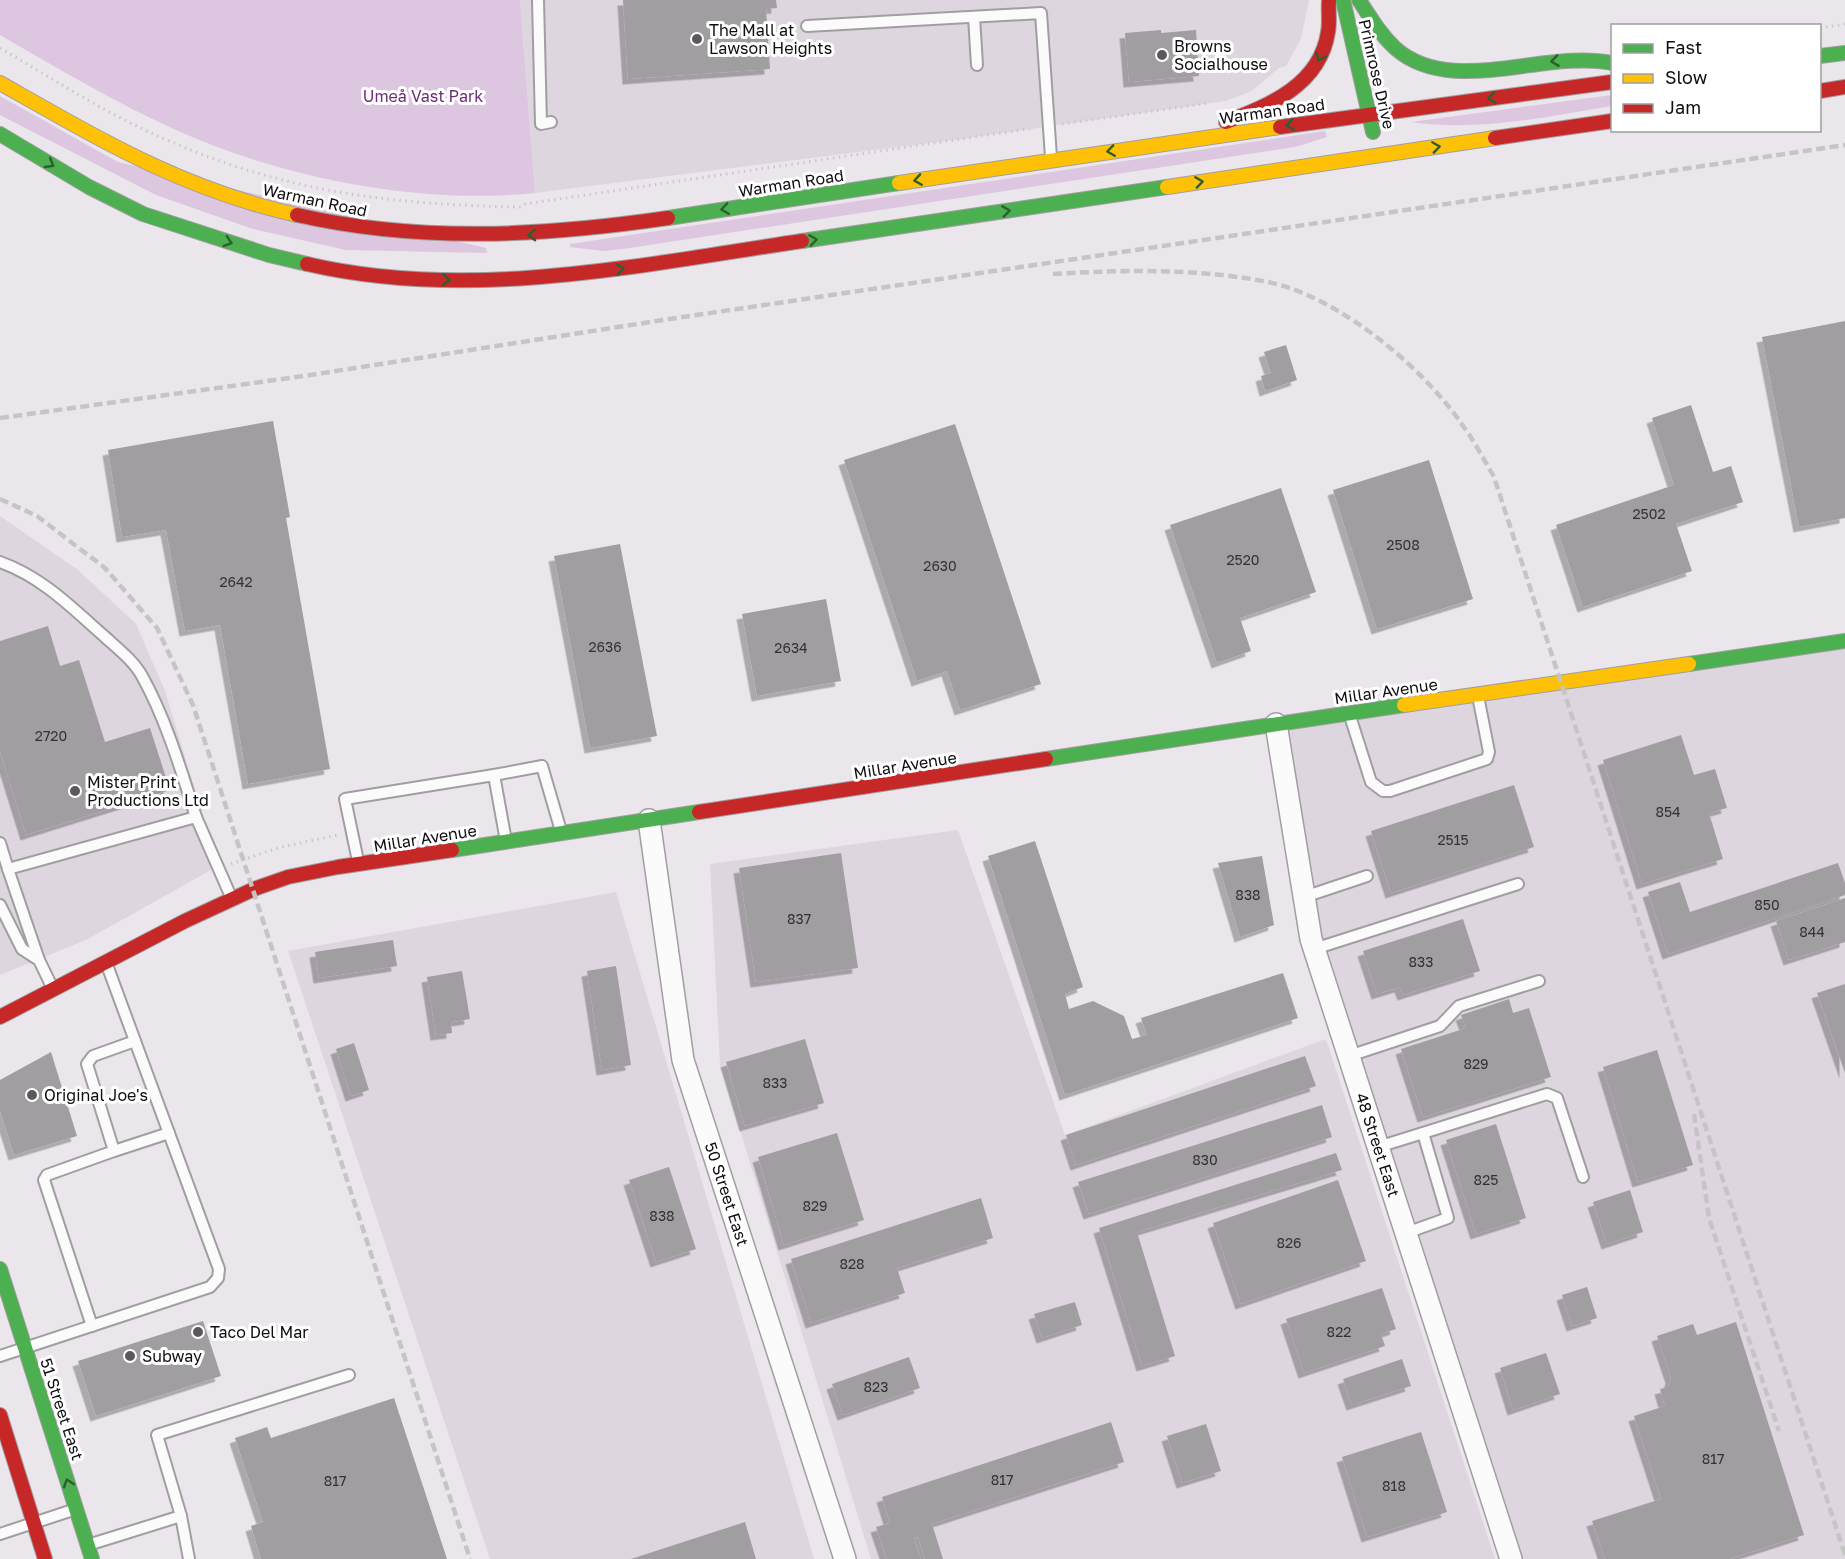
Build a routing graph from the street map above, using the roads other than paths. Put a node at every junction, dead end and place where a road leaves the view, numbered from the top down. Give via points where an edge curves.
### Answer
1 (538, 0) edge
2 (1329, 0) edge
3 (1343, 0) edge
4 (1359, 0) edge
5 (974, 17) junction
6 (807, 26) dead end
7 (1845, 53) edge
8 (1821, 56) edge
9 (1611, 63) edge
10 (977, 65) dead end
11 (1611, 82) edge
12 (0, 83) edge
13 (1845, 85) edge
14 (1824, 90) edge
15 (1369, 114) junction
16 (1611, 121) edge
17 (550, 122) dead end
18 (0, 134) edge
19 (1169, 142) junction
20 (1378, 155) junction
21 (1051, 160) junction
22 (0, 562) edge
23 (1845, 641) edge
24 (1478, 695) junction
25 (1349, 713) junction
26 (1276, 724) junction
27 (494, 775) junction
28 (196, 817) junction
29 (649, 820) junction
30 (562, 833) junction
31 (506, 842) junction
32 (0, 843) edge
33 (358, 864) junction
34 (8, 869) junction
35 (1367, 876) dead end
36 (1518, 885) dead end
37 (1304, 897) junction
38 (232, 899) junction
39 (0, 905) edge
40 (1314, 949) junction
41 (39, 960) junction
42 (106, 962) junction
43 (1539, 981) dead end
44 (53, 989) junction
45 (36, 998) junction
46 (0, 1004) edge
47 (0, 1017) edge
48 (0, 1027) edge
49 (135, 1041) junction
50 (1349, 1056) junction
51 (169, 1133) junction
52 (1423, 1133) junction
53 (1378, 1147) junction
54 (114, 1151) junction
55 (1584, 1177) dead end
56 (1406, 1233) junction
57 (0, 1269) edge
58 (92, 1326) junction
59 (25, 1348) junction
60 (0, 1356) edge
61 (349, 1375) dead end
62 (0, 1415) edge
63 (76, 1509) junction
64 (181, 1516) junction
65 (34, 1523) junction
66 (0, 1534) edge
67 (90, 1552) edge
68 (45, 1559) edge
69 (189, 1559) edge
70 (845, 1559) edge
71 (1511, 1559) edge

1 - 17 lane via 542,124
2 -> 19 main road via 1328,36 1320,57 1292,93 1268,106
3 - 15 main road, Primrose Drive
9 -> 4 main road via 1589,57 1447,71 1418,64 1375,29
5 - 6 lane
5 - 10 lane
5 - 21 lane via 1041,13
7 - 8 main road
11 -> 15 main road, Warman Road
21 -> 12 main road, Warman Road via 553,234 440,236 351,227 223,195 152,167
13 - 14 main road
15 -> 19 main road, Warman Road
15 - 20 main road, Primrose Drive
20 -> 16 main road
18 -> 20 main road via 143,214 270,255 329,269 452,280 562,277
19 -> 21 main road, Warman Road
22 - 28 lane via 23,570 49,587 141,674 175,752
23 - 24 main road, Millar Avenue
24 - 25 main road, Millar Avenue
24 - 25 lane via 1487,759 1390,791 1371,782
25 - 26 main road, Millar Avenue
26 - 29 main road, Millar Avenue
26 - 37 street, 48 Street East
27 - 30 lane via 542,766
27 - 31 lane
27 - 33 lane via 345,799
28 - 34 lane
28 - 38 lane
29 - 30 main road, Millar Avenue
29 - 70 street, 50 Street East via 683,1060
30 - 31 main road, Millar Avenue
31 - 33 main road, Millar Avenue
32 - 34 lane
33 - 38 main road, Millar Avenue via 288,877
34 - 41 lane
35 - 37 lane
36 - 40 lane
37 - 40 street, 48 Street East
38 - 42 main road, Millar Avenue
39 - 41 lane via 22,949
40 - 50 street, 48 Street East
41 - 44 lane
42 - 44 main road, Millar Avenue
42 - 49 lane
43 - 50 lane via 1459,1006 1440,1026
44 - 45 main road, Millar Avenue
45 - 46 main road
45 - 47 main road, Millar Avenue
45 - 48 main road
49 - 51 lane
49 - 54 lane via 93,1056 87,1064
50 - 53 street, 48 Street East
51 - 54 lane
51 - 58 lane via 219,1269 218,1278 210,1287
52 - 53 lane
52 - 55 lane via 1552,1094 1557,1098
52 - 56 lane via 1448,1218
53 - 56 street, 48 Street East
54 - 58 lane via 47,1174 44,1180
56 - 71 street, 48 Street East
57 - 59 main road, 51 Street East
58 - 59 lane
59 - 60 lane
63 -> 59 main road, 51 Street East
61 - 64 lane via 157,1435
62 - 65 main road
63 - 65 lane
63 - 67 main road, 51 Street East
64 - 67 lane
64 - 69 lane
65 - 66 lane
65 - 68 main road

